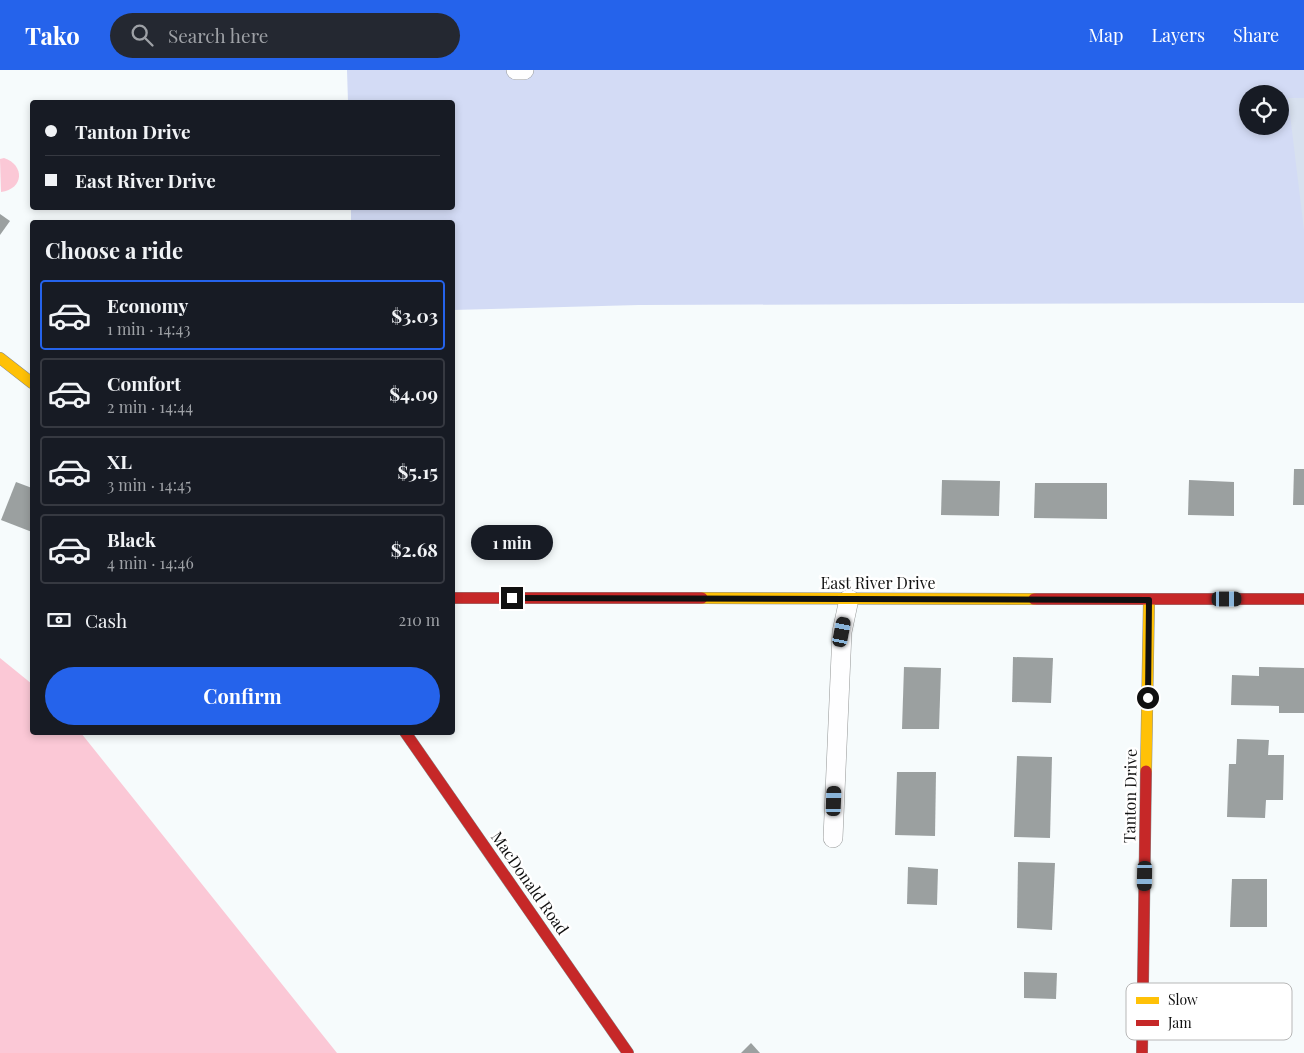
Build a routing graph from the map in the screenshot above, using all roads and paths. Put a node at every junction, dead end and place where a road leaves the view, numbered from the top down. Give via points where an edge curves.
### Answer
1 (516, 70) edge
2 (524, 70) edge
3 (0, 358) edge
4 (30, 381) edge
5 (455, 598) edge
6 (849, 599) junction
7 (1304, 599) edge
8 (1149, 600) junction
9 (407, 735) edge
10 (833, 838) dead end
11 (1143, 983) edge
12 (1142, 1040) edge
13 (628, 1053) edge
14 (1142, 1053) edge

1 - 2 street
3 - 4 street
5 - 6 street, East River Drive
6 - 8 street, East River Drive
6 - 10 street via 842,632
7 - 8 street, East River Drive
8 - 11 street, Tanton Drive
9 - 13 street, MacDonald Road
12 - 14 street, Tanton Drive

